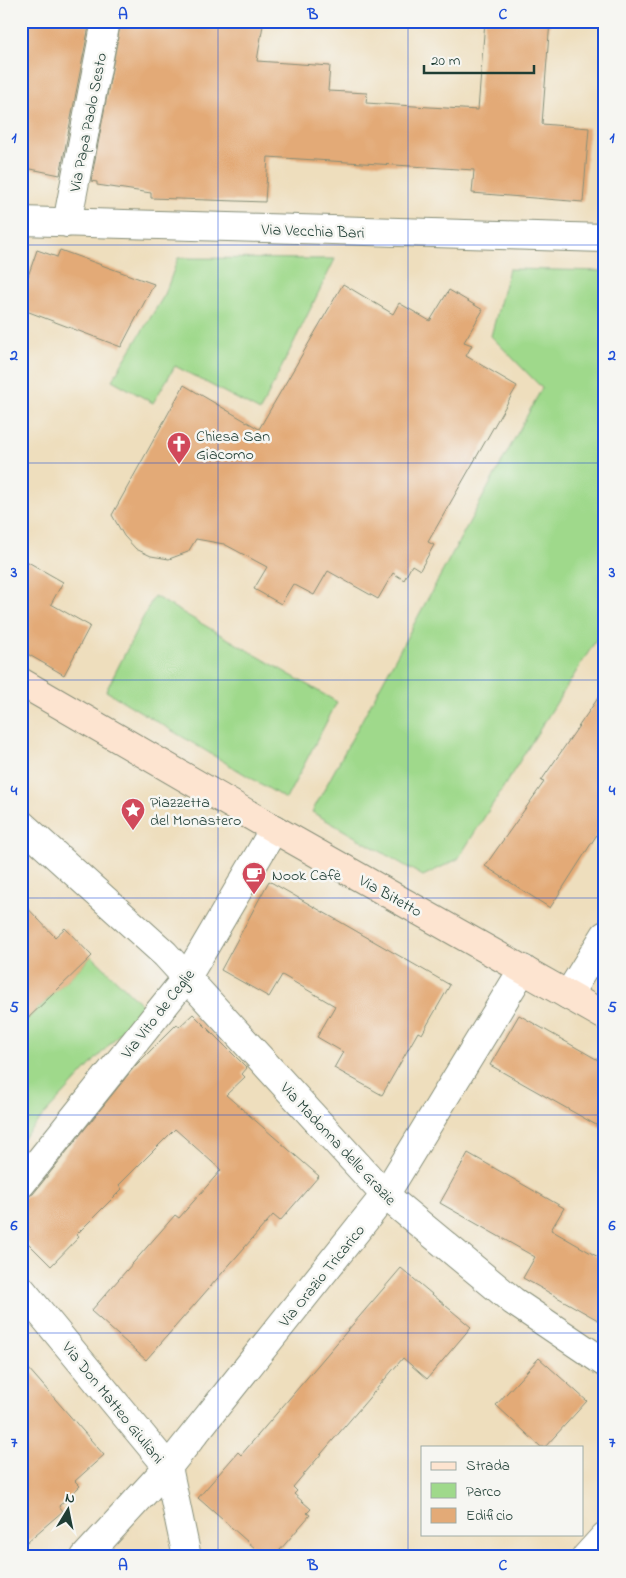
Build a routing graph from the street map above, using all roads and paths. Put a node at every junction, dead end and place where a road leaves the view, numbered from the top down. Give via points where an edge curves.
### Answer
1 (106, 21) edge
2 (21, 221) edge
3 (67, 223) junction
4 (605, 238) edge
5 (21, 682) edge
6 (21, 824) edge
7 (274, 829) junction
8 (605, 936) edge
9 (523, 969) junction
10 (187, 977) junction
11 (568, 995) junction
12 (605, 1016) edge
13 (21, 1184) edge
14 (385, 1195) junction
15 (21, 1289) edge
16 (605, 1363) edge
17 (168, 1467) junction
18 (605, 1536) edge
19 (85, 1557) edge
20 (187, 1557) edge
21 (586, 1557) edge

1 - 3 street, Via Papa Paolo Sesto
2 - 3 street, Via Vecchia Bari
3 - 4 street, Via Vecchia Bari
5 - 7 street, Via Bitetto
6 - 10 street, Via Madonna delle Grazie
7 - 9 street, Via Bitetto
7 - 10 street, Via Vito de Ceglie
8 - 11 street
9 - 11 street, Via Bitetto
9 - 14 street, Via Orazio Tricarico
10 - 13 street, Via Vito de Ceglie
10 - 14 street, Via Madonna delle Grazie
11 - 12 street, Via Bitetto
14 - 16 street, Via Madonna delle Grazie via 513,1301
14 - 17 street, Via Orazio Tricarico
15 - 17 street, Via Don Matteo Giuliani
17 - 19 street, Via Orazio Tricarico
17 - 20 street, Via Don Matteo Giuliani
18 - 21 street

